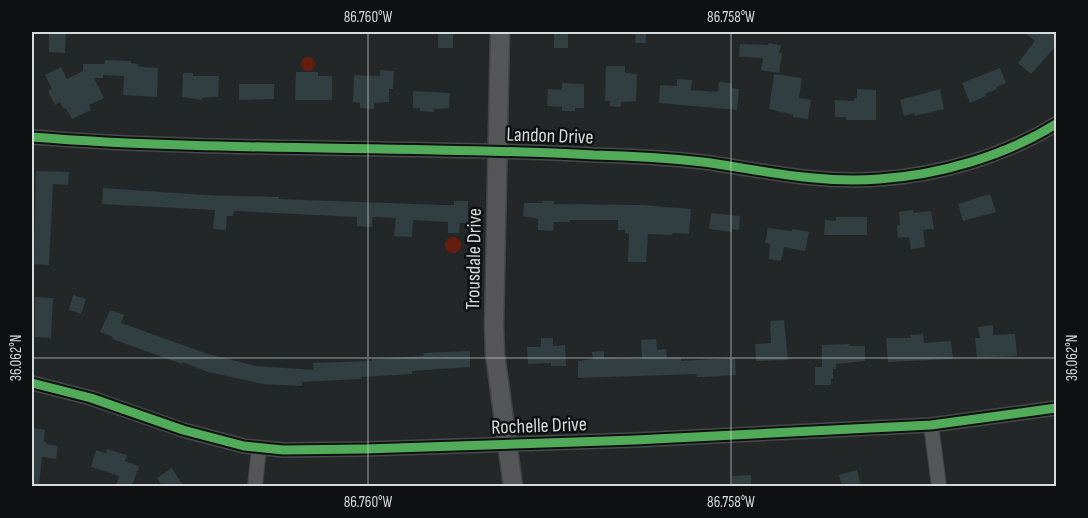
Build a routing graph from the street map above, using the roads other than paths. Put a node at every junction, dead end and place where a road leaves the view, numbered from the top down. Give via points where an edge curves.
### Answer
1 (500, 32) edge
2 (1056, 124) edge
3 (32, 137) edge
4 (498, 151) junction
5 (32, 383) edge
6 (1056, 408) edge
7 (931, 425) junction
8 (507, 444) junction
9 (259, 448) junction
10 (255, 486) edge
11 (513, 486) edge
12 (939, 486) edge

1 - 4 street, Trousdale Drive
2 - 4 street, Landon Drive via 971,161 876,179 780,175 685,160
3 - 4 street, Landon Drive
4 - 8 street, Trousdale Drive via 494,326
5 - 9 street, Rochelle Drive via 183,430
6 - 7 street, Rochelle Drive
7 - 8 street, Rochelle Drive
7 - 12 street
8 - 9 street, Rochelle Drive
8 - 11 street, Trousdale Drive
9 - 10 street

